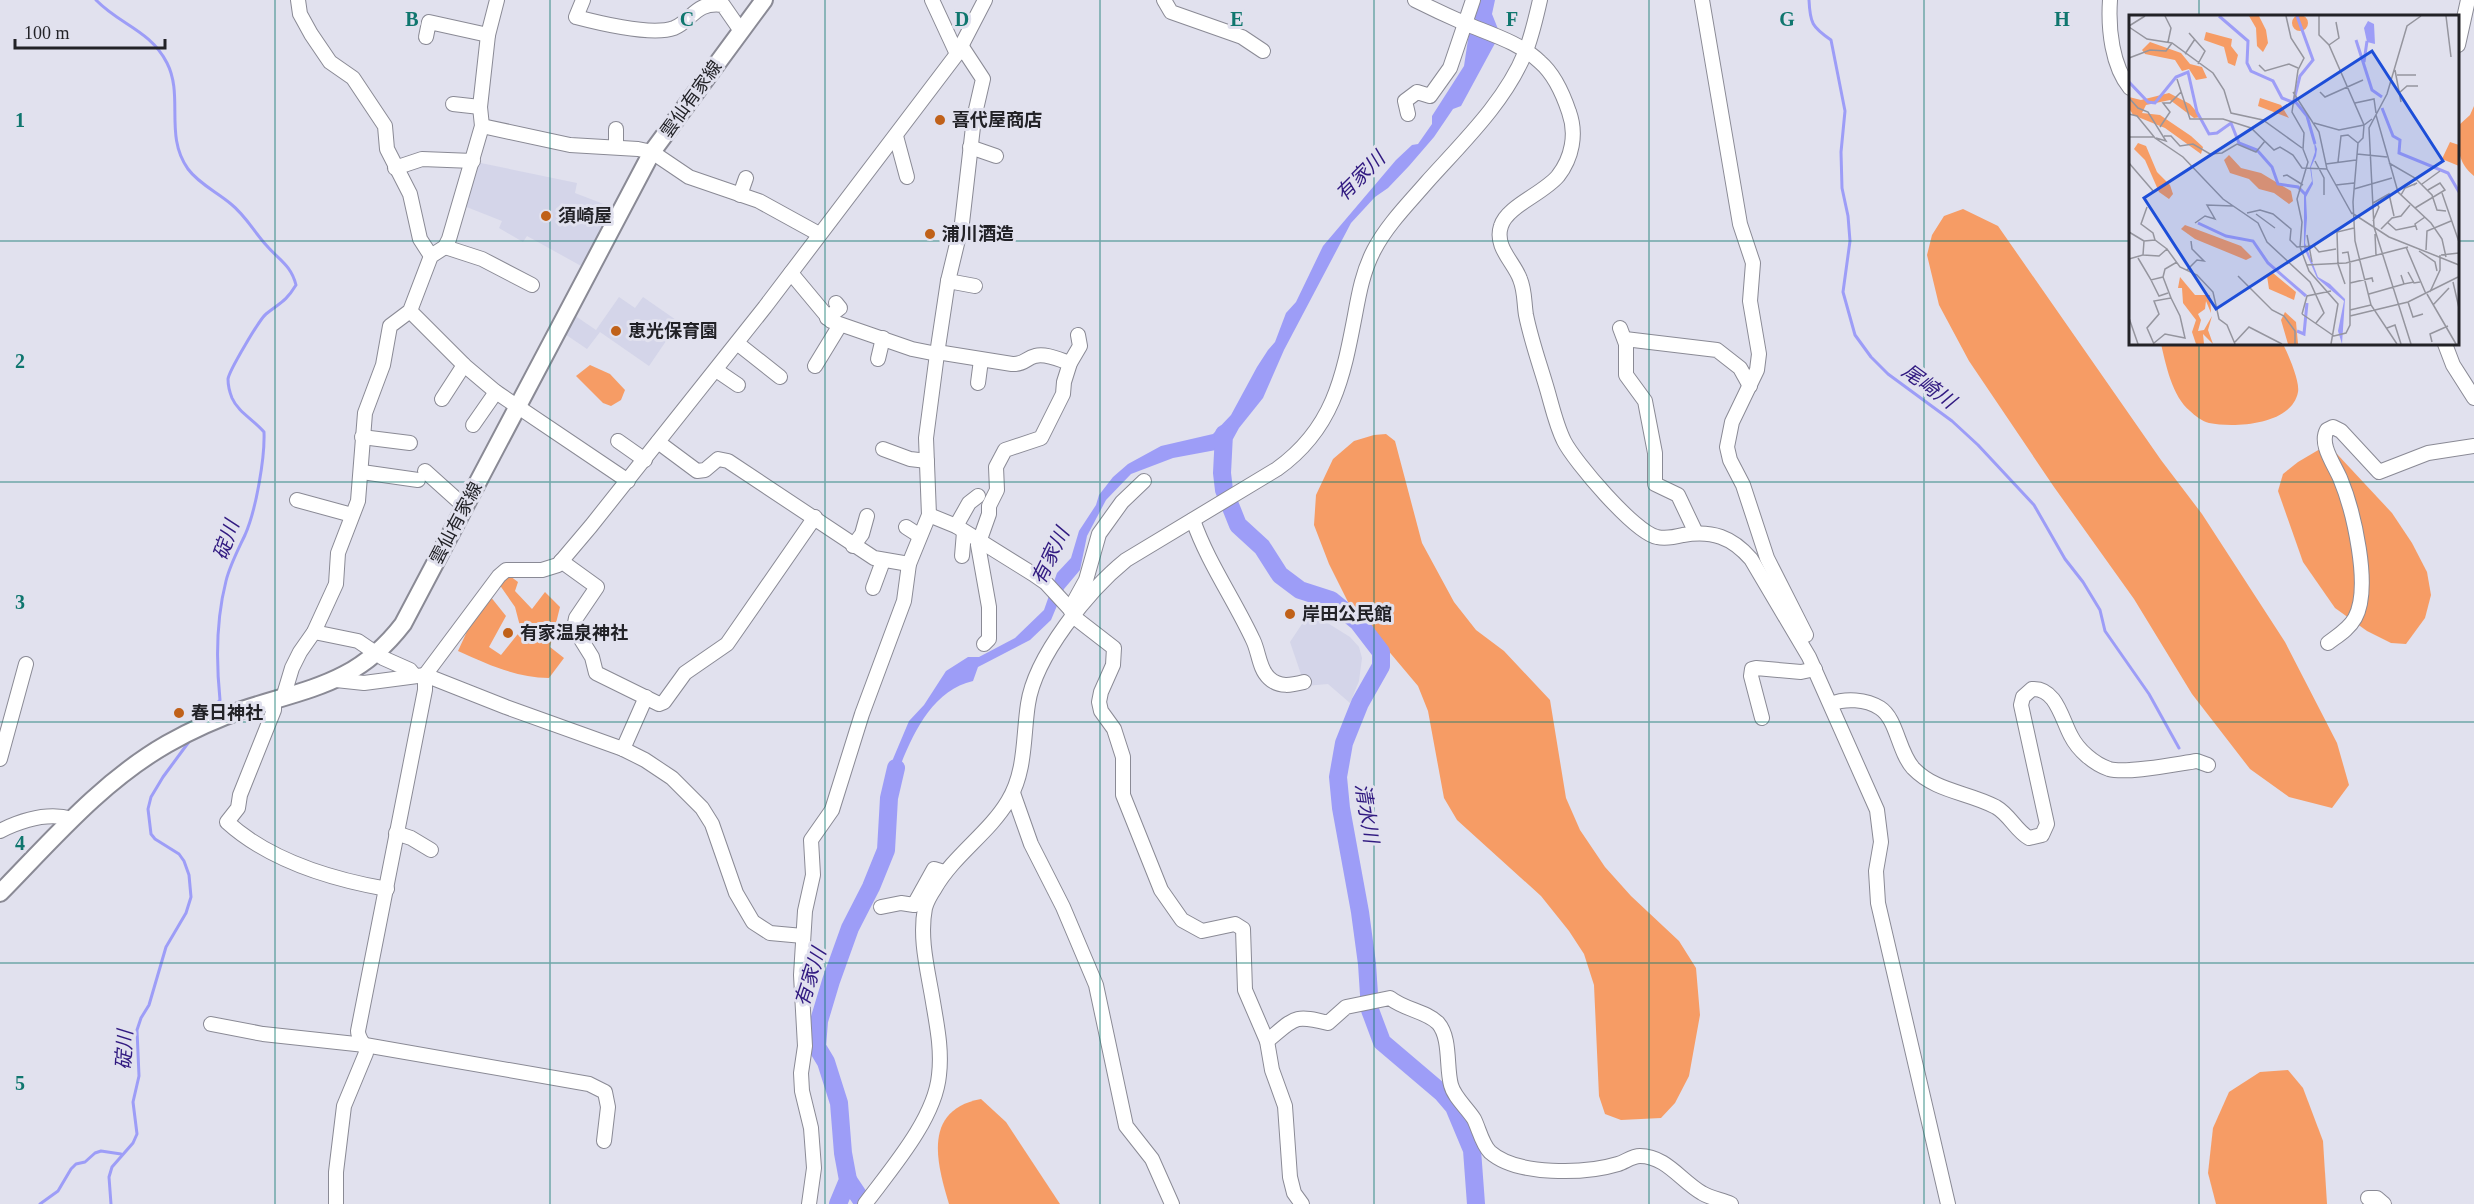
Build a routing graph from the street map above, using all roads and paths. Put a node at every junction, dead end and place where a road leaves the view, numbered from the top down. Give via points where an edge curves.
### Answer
1 (298, 0) edge
2 (497, 0) edge
3 (583, 0) edge
4 (764, 0) edge
5 (932, 0) edge
6 (985, 0) edge
7 (1164, 0) edge
8 (1415, 0) edge
9 (1473, 0) edge
10 (1540, 0) edge
11 (1702, 0) edge
12 (2110, 0) edge
13 (2468, 0) edge
14 (724, 2) edge
15 (1468, 24) junction
16 (741, 31) junction
17 (489, 35) junction
18 (426, 37) dead end
19 (2459, 37) edge
20 (960, 50) junction
21 (1263, 51) dead end
22 (1526, 52) junction
23 (2129, 87) edge
24 (1391, 95) dead end
25 (453, 104) dead end
26 (480, 107) junction
27 (482, 126) junction
28 (616, 129) dead end
29 (896, 136) junction
30 (616, 147) junction
31 (970, 147) junction
32 (652, 152) junction
33 (996, 156) dead end
34 (473, 161) junction
35 (395, 168) junction
36 (907, 177) dead end
37 (746, 178) dead end
38 (740, 195) junction
39 (819, 234) junction
40 (445, 247) junction
41 (431, 256) junction
42 (791, 273) junction
43 (948, 281) junction
44 (532, 285) dead end
45 (975, 286) dead end
46 (836, 303) dead end
47 (410, 311) junction
48 (827, 318) junction
49 (840, 325) junction
50 (1078, 335) dead end
51 (883, 338) junction
52 (736, 343) junction
53 (2445, 345) edge
54 (937, 352) junction
55 (878, 359) dead end
56 (981, 360) junction
57 (1070, 363) junction
58 (464, 365) junction
59 (815, 366) dead end
60 (716, 370) junction
61 (780, 377) dead end
62 (978, 383) dead end
63 (738, 386) dead end
64 (1750, 386) junction
65 (496, 392) junction
66 (2474, 398) edge
67 (442, 399) dead end
68 (518, 406) junction
69 (473, 425) dead end
70 (362, 437) junction
71 (618, 441) dead end
72 (658, 442) junction
73 (410, 443) dead end
74 (2474, 446) edge
75 (883, 449) dead end
76 (645, 460) junction
77 (927, 461) junction
78 (362, 472) junction
79 (928, 476) junction
80 (628, 481) junction
81 (1144, 482) dead end
82 (921, 494) dead end
83 (978, 496) dead end
84 (297, 500) dead end
85 (465, 507) junction
86 (352, 515) junction
87 (929, 515) junction
88 (867, 516) dead end
89 (815, 518) junction
90 (1193, 520) junction
91 (906, 527) dead end
92 (960, 529) junction
93 (1696, 533) junction
94 (920, 536) junction
95 (979, 542) junction
96 (847, 546) junction
97 (962, 556) dead end
98 (561, 561) junction
99 (883, 561) junction
100 (909, 564) junction
101 (873, 588) dead end
102 (1070, 611) junction
103 (314, 632) junction
104 (2328, 643) dead end
105 (984, 644) dead end
106 (377, 654) junction
107 (1812, 663) junction
108 (26, 664) dead end
109 (420, 675) junction
110 (336, 680) junction
111 (1304, 682) dead end
112 (646, 697) junction
113 (279, 699) junction
114 (1831, 704) junction
115 (1762, 718) dead end
116 (2, 744) edge
117 (622, 749) junction
118 (0, 759) edge
119 (2208, 765) dead end
120 (1013, 793) junction
121 (72, 819) junction
122 (0, 831) edge
123 (396, 833) junction
124 (431, 850) dead end
125 (944, 873) junction
126 (387, 889) junction
127 (0, 893) edge
128 (881, 907) dead end
129 (803, 936) junction
130 (211, 1024) dead end
131 (1267, 1041) junction
132 (365, 1045) junction
133 (604, 1141) dead end
134 (2368, 1198) dead end
135 (336, 1204) edge
136 (808, 1204) edge
137 (866, 1204) edge
138 (1172, 1204) edge
139 (1302, 1204) edge
140 (1731, 1204) edge
141 (1947, 1204) edge
142 (2384, 1204) edge

1 - 35 street via 300,14 330,62 353,78 385,126 387,149
2 - 17 street
3 - 14 street via 576,16 623,27 663,30 678,26 700,9
4 - 16 main road, 雲仙有家線
5 - 20 street
6 - 20 street
7 - 21 street via 1171,12 1242,37
8 - 15 street
9 - 15 street
10 - 22 street
11 - 64 street via 1740,224 1753,263 1750,301 1759,354
12 - 23 street via 2113,51 2120,76
13 - 19 street
14 - 16 street
15 - 22 street
15 - 24 street via 1442,81 1430,96 1418,92 1406,107
16 - 32 main road, 雲仙有家線
17 - 18 street via 429,22
17 - 26 street
20 - 29 street
20 - 31 street via 983,79
22 - 90 street via 1481,121 1379,240 1361,281 1342,375 1325,417 1298,453
22 - 93 street via 1549,71 1563,96 1572,121 1572,143 1558,176 1544,191 1513,210 1501,226 1499,237 1523,286 1526,315 1559,429 1572,454 1624,514 1646,533 1666,538
25 - 26 street
26 - 27 street
27 - 30 street via 570,145
27 - 34 street
28 - 30 street
29 - 36 street
29 - 39 street
30 - 32 street
31 - 33 street
31 - 43 street via 962,223
32 - 38 street via 689,177
32 - 68 main road, 雲仙有家線
34 - 35 street via 422,159
34 - 40 street
35 - 41 street via 410,194 420,239
37 - 38 street
38 - 39 street via 759,201
39 - 42 street
40 - 41 street
40 - 44 street via 483,259
41 - 47 street
42 - 48 street
42 - 52 street
43 - 45 street
43 - 54 street
46 - 48 street via 840,308
47 - 58 street
47 - 70 street via 390,326 383,365 364,413
48 - 49 street
49 - 51 street
49 - 59 street
50 - 57 street via 1080,346
51 - 54 street via 912,349
51 - 55 street
52 - 60 street
52 - 61 street
53 - 66 street via 2452,365
54 - 56 street
54 - 77 street via 926,438
56 - 57 street via 1020,365 1035,356 1045,356
56 - 62 street
57 - 95 street via 1063,394 1041,438 1005,450 999,459 997,490
58 - 65 street
58 - 67 street
60 - 63 street
60 - 72 street
64 - 93 street via 1740,368 1718,350 1622,333 1626,375 1645,401 1655,453 1655,484 1678,495
64 - 107 street via 1728,434 1730,460 1743,485 1767,558 1810,642
65 - 68 street
65 - 69 street
68 - 80 street
68 - 85 main road, 雲仙有家線
70 - 73 street
70 - 78 street
71 - 76 street
72 - 76 street
72 - 89 street via 697,471 705,470 718,459 728,461
74 - 104 street via 2416,456 2379,472 2342,431 2333,427 2327,430 2325,442 2353,522 2363,580 2355,619
75 - 77 street
76 - 80 street
77 - 79 street
78 - 85 street via 421,476
78 - 86 street
79 - 82 street via 921,483
79 - 87 street
80 - 98 street
81 - 102 street via 1122,502 1099,534 1086,580
83 - 92 street via 969,503
84 - 86 street
85 - 106 main road, 雲仙有家線 via 403,624
86 - 103 street via 338,553 336,584
87 - 92 street
87 - 94 street
88 - 96 street via 862,534
89 - 96 street
89 - 112 street via 727,645 685,673 664,702 659,704
90 - 102 street via 1118,567
90 - 111 street via 1203,548 1253,640 1265,674 1281,685
91 - 94 street
92 - 95 street
92 - 97 street
93 - 107 street via 1721,535 1741,547
94 - 100 street
95 - 102 street via 1046,584
95 - 105 street via 989,611 989,639
96 - 99 street
98 - 109 street via 550,568 506,570
98 - 112 street via 597,588 576,618 574,628 592,657 596,673
99 - 100 street
99 - 101 street
100 - 129 street via 904,601 832,810 811,840 813,875
102 - 120 street via 1031,684 1020,771
102 - 131 street via 1114,648 1113,665 1099,702 1123,757 1123,795 1161,890 1182,920 1202,932 1235,924 1243,929 1245,990
103 - 106 street via 358,641
103 - 113 street via 300,652
106 - 109 street
106 - 110 main road, 雲仙有家線
107 - 114 street
107 - 115 street via 1801,672 1752,669
108 - 116 street
109 - 110 street via 364,683
109 - 117 street
109 - 123 street via 425,690
110 - 113 main road, 雲仙有家線
112 - 117 street
113 - 121 main road, 雲仙有家線 via 197,729 133,767
113 - 126 street via 238,808 227,822 248,840 295,863 358,884
114 - 119 street via 1848,700 1882,709 1890,718 1903,753 1920,774 1942,789 1997,808 2030,838 2042,835 2047,824 2022,710 2023,697 2032,689 2042,690 2053,699 2076,745 2100,765 2117,770 2197,761
114 - 141 street via 1877,810 1881,842 1876,871 1878,903
116 - 118 street
117 - 129 street via 672,778 702,808 712,824 736,893 753,922 770,933
120 - 125 street
120 - 138 street via 1031,844 1064,907 1096,985 1126,1126 1152,1159
121 - 122 street via 30,819
121 - 127 main road, 雲仙有家線
123 - 124 street
123 - 126 street
125 - 128 street via 934,869 914,905
125 - 137 street via 926,904 922,936 939,1037 939,1077 917,1130
126 - 132 street via 358,1031
129 - 136 street via 801,975 806,1046 801,1073 814,1168
130 - 132 street via 282,1037
131 - 139 street via 1285,1106 1290,1177
131 - 140 street via 1302,1016 1328,1023 1346,1007 1390,998 1426,1015 1443,1031 1452,1088 1492,1154 1542,1171 1590,1169 1637,1156 1652,1158 1702,1192
132 - 133 street via 604,1090 608,1107
132 - 135 street via 366,1053 344,1106
134 - 142 street via 2377,1198

